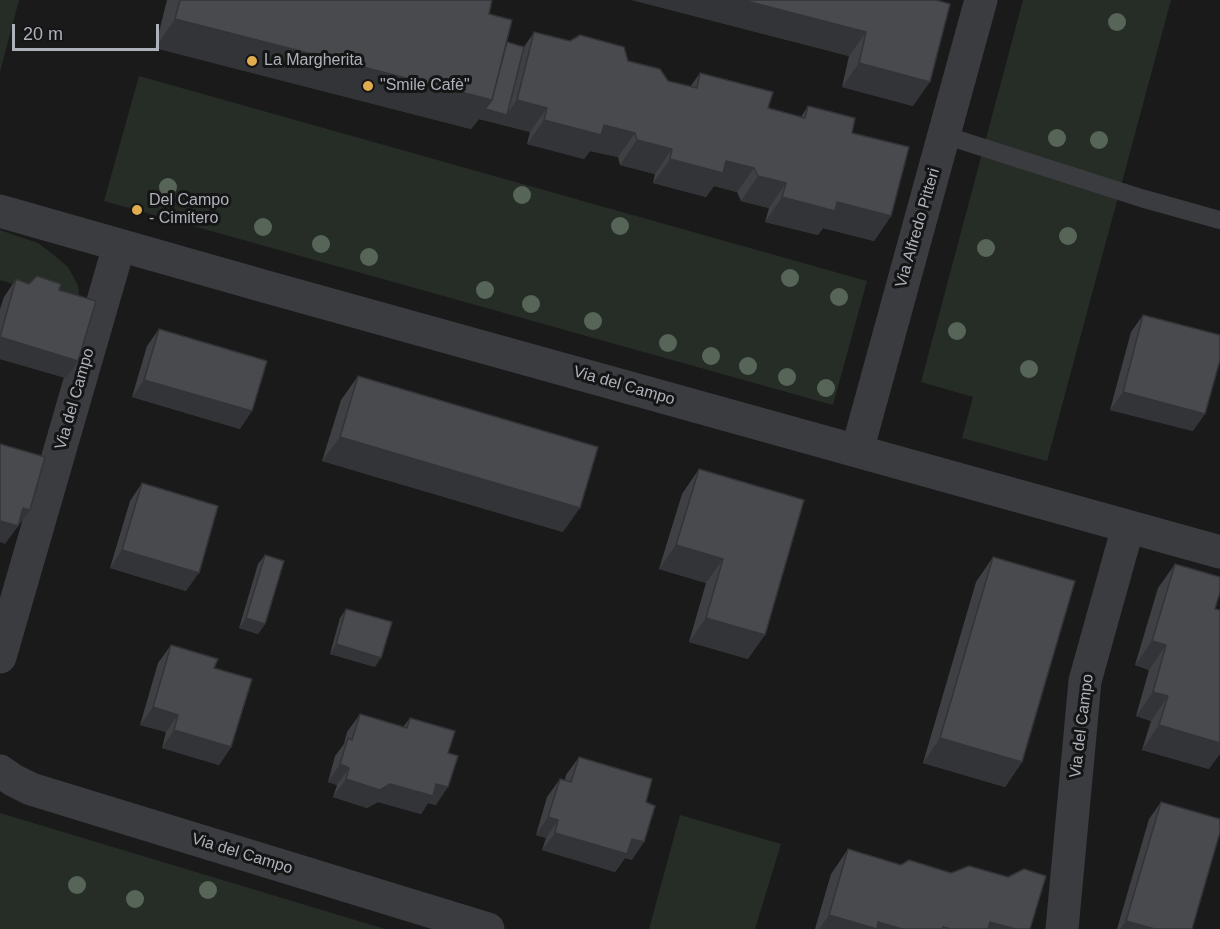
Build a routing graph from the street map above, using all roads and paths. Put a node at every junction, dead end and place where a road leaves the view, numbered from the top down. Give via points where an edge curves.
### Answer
1 (975, 1) edge
2 (944, 135) junction
3 (0, 211) edge
4 (1220, 220) edge
5 (119, 246) junction
6 (857, 451) junction
7 (1128, 527) junction
8 (1220, 552) edge
9 (0, 657) edge
10 (0, 771) edge
11 (488, 929) edge
12 (1062, 929) edge

1 - 2 street, Via Alfredo Pitteri
2 - 4 lane
2 - 6 street, Via Alfredo Pitteri
3 - 5 street, Via del Campo
5 - 6 street, Via del Campo
5 - 9 street, Via del Campo
6 - 7 street, Via del Campo
7 - 8 street, Via del Campo
7 - 12 street, Via del Campo via 1085,681
10 - 11 street, Via del Campo via 31,789

